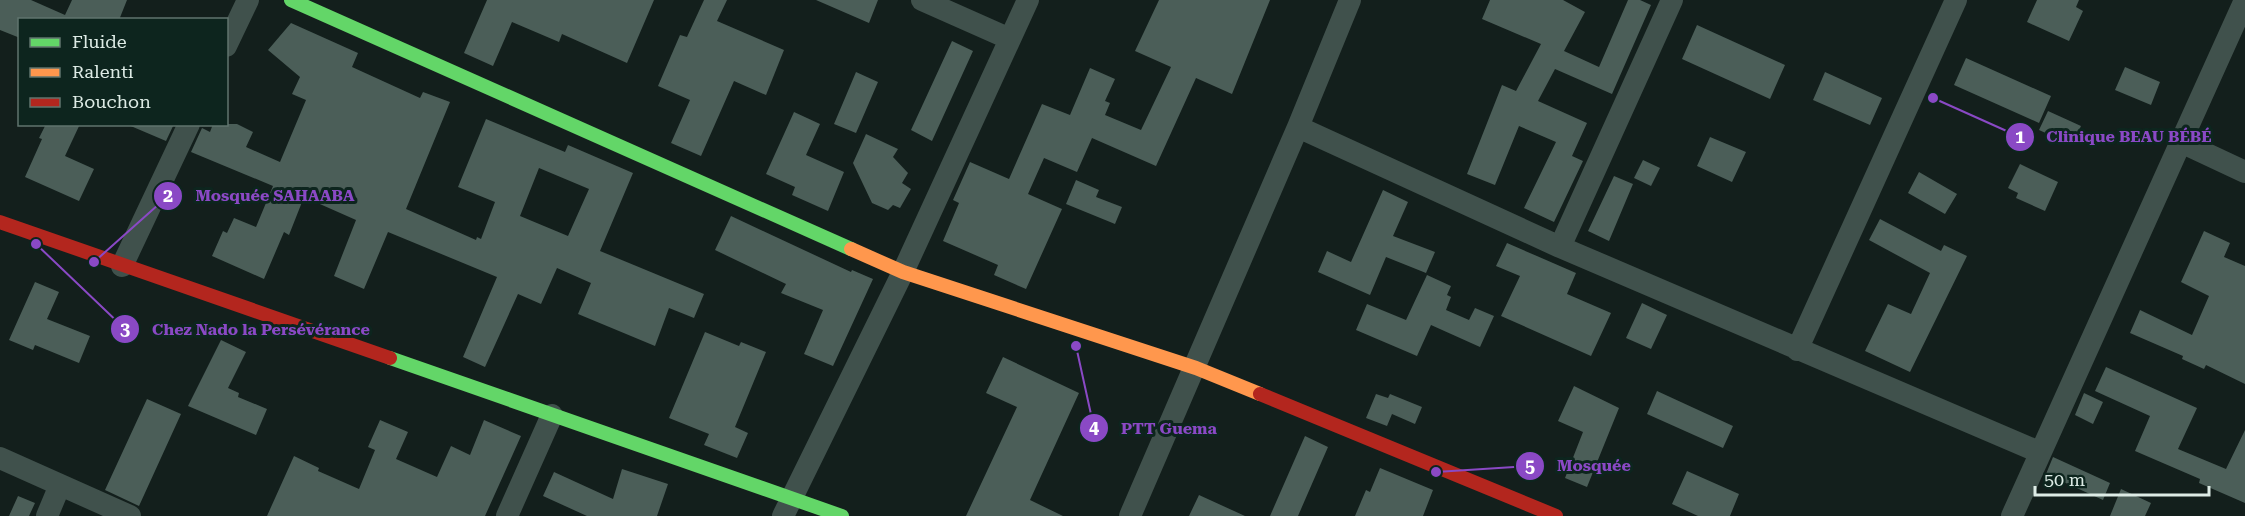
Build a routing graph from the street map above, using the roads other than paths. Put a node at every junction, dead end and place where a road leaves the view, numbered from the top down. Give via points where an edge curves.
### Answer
1 (248, 0) edge
2 (291, 0) edge
3 (922, 0) edge
4 (1028, 0) edge
5 (1350, 0) edge
6 (1672, 0) edge
7 (1956, 0) edge
8 (2245, 0) edge
9 (1010, 39) junction
10 (228, 42) edge
11 (188, 126) edge
12 (1298, 127) junction
13 (2181, 142) junction
14 (2245, 172) edge
15 (0, 222) edge
16 (1560, 247) junction
17 (122, 266) junction
18 (903, 272) junction
19 (1797, 350) junction
20 (1196, 368) junction
21 (552, 415) junction
22 (2040, 453) junction
23 (0, 458) edge
24 (60, 485) junction
25 (787, 507) edge
26 (47, 516) edge
27 (130, 516) edge
28 (507, 516) edge
29 (842, 516) edge
30 (1130, 516) edge
31 (1556, 516) edge
32 (2012, 516) edge

1 - 10 street
2 - 18 street
3 - 9 street
4 - 9 street
5 - 12 street
6 - 16 street
7 - 19 street
8 - 13 street
9 - 18 street
11 - 17 street
12 - 16 street
12 - 20 street
13 - 14 street
13 - 22 street
15 - 17 street
16 - 19 street
17 - 21 street
18 - 20 street
18 - 25 street
19 - 22 street
20 - 30 street
20 - 31 street
21 - 25 street
21 - 28 street
22 - 32 street
23 - 24 street
24 - 26 street
24 - 27 street
25 - 29 street

